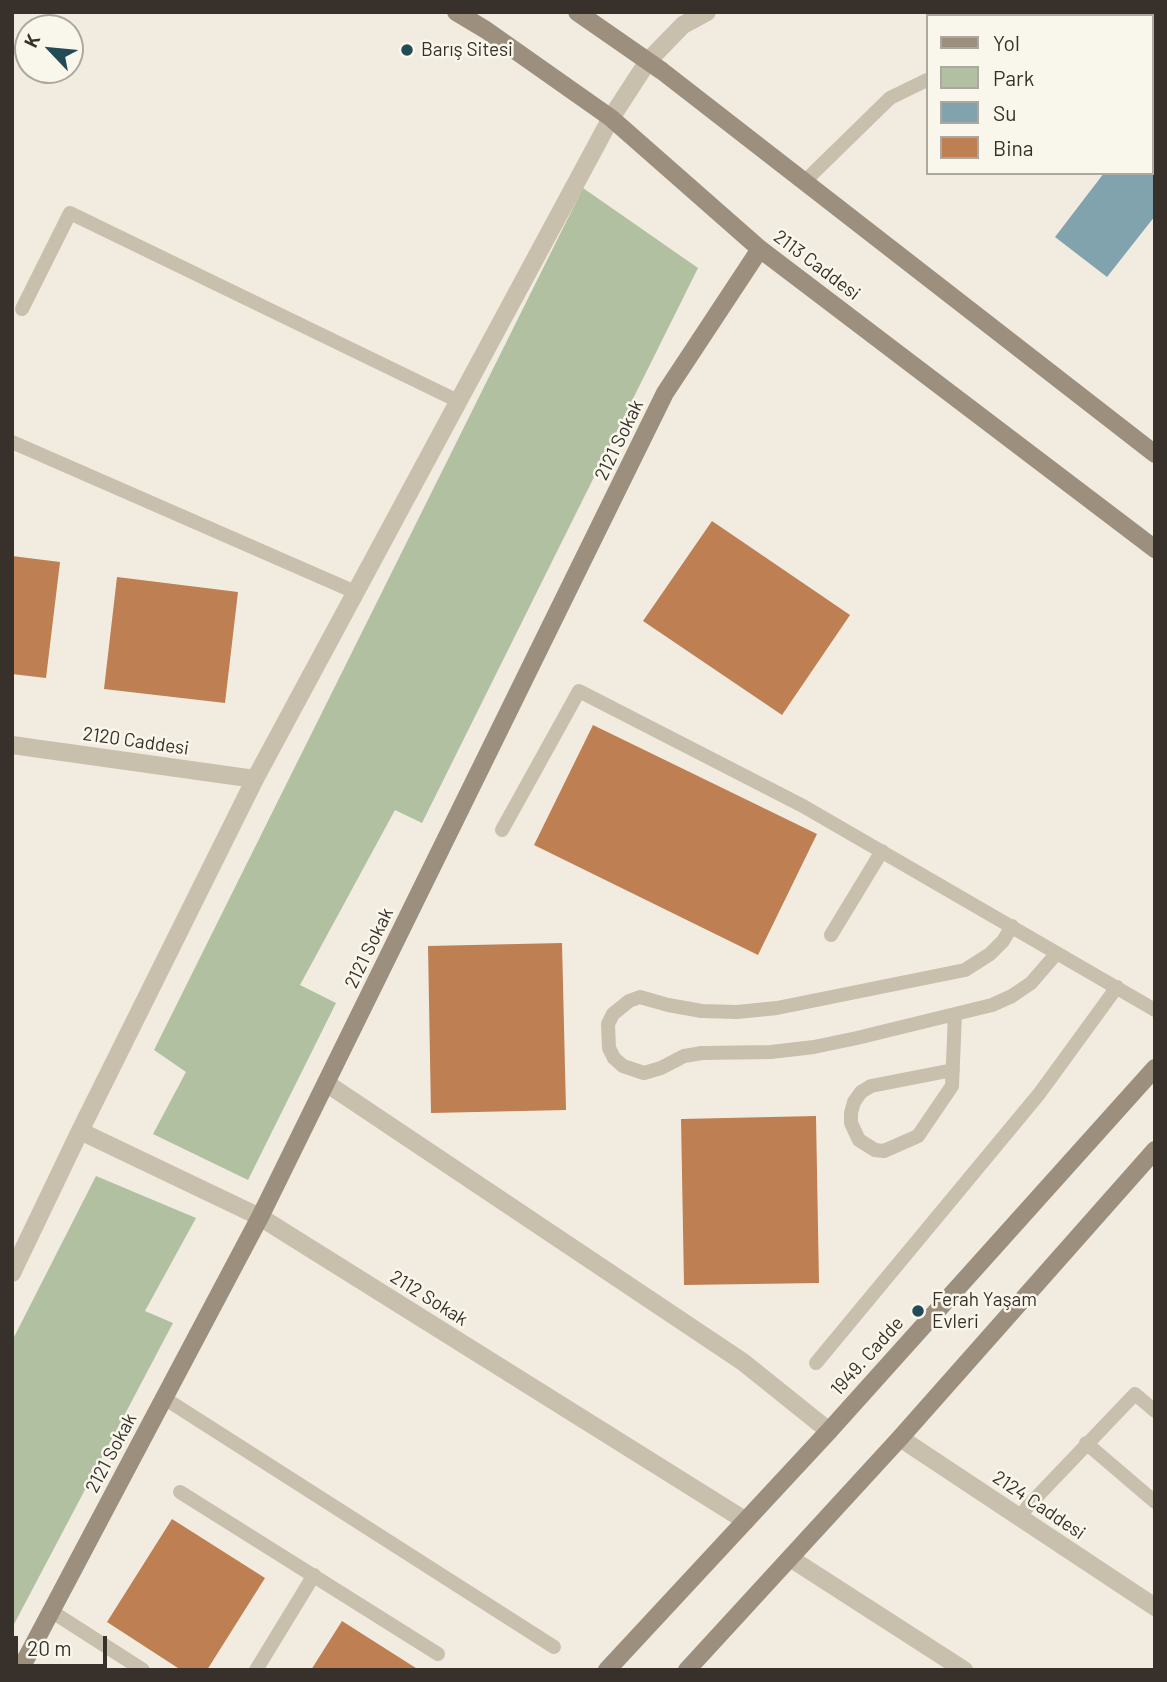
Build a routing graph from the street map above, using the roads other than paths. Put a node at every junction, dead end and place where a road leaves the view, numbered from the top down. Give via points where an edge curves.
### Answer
1 (456, 12) edge
2 (577, 12) edge
3 (706, 12) edge
4 (648, 61) junction
5 (926, 80) edge
6 (611, 118) junction
7 (805, 181) junction
8 (760, 249) junction
9 (22, 309) dead end
10 (458, 401) junction
11 (12, 442) edge
12 (1155, 454) edge
13 (1155, 549) edge
14 (355, 592) junction
15 (12, 746) edge
16 (255, 779) junction
17 (502, 830) dead end
18 (882, 851) junction
19 (1012, 926) junction
20 (831, 935) dead end
21 (1057, 953) junction
22 (1117, 987) junction
23 (1155, 1010) edge
24 (955, 1014) junction
25 (1155, 1068) edge
26 (953, 1070) junction
27 (326, 1083) junction
28 (80, 1131) junction
29 (1155, 1150) edge
30 (260, 1217) junction
31 (12, 1273) edge
32 (816, 1363) dead end
33 (164, 1398) junction
34 (1155, 1411) edge
35 (829, 1431) junction
36 (901, 1438) junction
37 (1086, 1443) junction
38 (180, 1492) dead end
39 (1155, 1502) edge
40 (1020, 1517) junction
41 (746, 1521) junction
42 (790, 1558) junction
43 (314, 1575) junction
44 (1155, 1607) edge
45 (51, 1611) junction
46 (554, 1647) dead end
47 (438, 1654) dead end
48 (20, 1670) edge
49 (142, 1670) edge
50 (256, 1670) edge
51 (607, 1670) edge
52 (687, 1670) edge
53 (964, 1670) edge

1 - 6 street, 2113 Caddesi
2 - 4 street
3 - 4 street via 683,25
4 - 6 street
4 - 7 street
5 - 7 lane via 890,98
6 - 8 street, 2113 Caddesi
6 - 10 street
7 - 12 street
8 - 13 street, 2113 Caddesi
8 - 27 street, 2121 Sokak via 665,393
9 - 10 lane via 70,213
10 - 14 street
11 - 14 lane
14 - 16 street
15 - 16 street, 2120 Caddesi
16 - 28 street
17 - 18 lane via 579,691
18 - 19 lane
18 - 20 lane
19 - 21 lane
19 - 24 lane via 990,954 950,974 757,1011 702,1011 640,997 612,1014 607,1036 614,1058 644,1073 684,1056 814,1047
21 - 22 lane
21 - 24 lane via 1031,983 1012,996
22 - 23 lane
22 - 32 lane via 1039,1094
24 - 26 lane
25 - 35 street, 1949. Cadde
26 - 26 lane via 871,1086 861,1092 851,1113 859,1140 884,1151 918,1136 952,1086
27 - 30 street, 2121 Sokak
27 - 35 street via 743,1362
28 - 30 street, 2112 Sokak
28 - 31 street
29 - 36 street
30 - 33 street, 2121 Sokak
30 - 41 street, 2112 Sokak
33 - 45 street, 2121 Sokak
33 - 46 lane
34 - 37 lane via 1135,1394
35 - 41 street, 1949. Cadde
36 - 40 street, 2124 Caddesi
36 - 42 street
37 - 39 lane
37 - 40 lane
38 - 43 lane
40 - 44 street, 2124 Caddesi
41 - 51 street, 1949. Cadde
42 - 52 street
42 - 53 street
43 - 47 lane
43 - 50 lane
45 - 48 street, 2121 Sokak
45 - 49 lane

